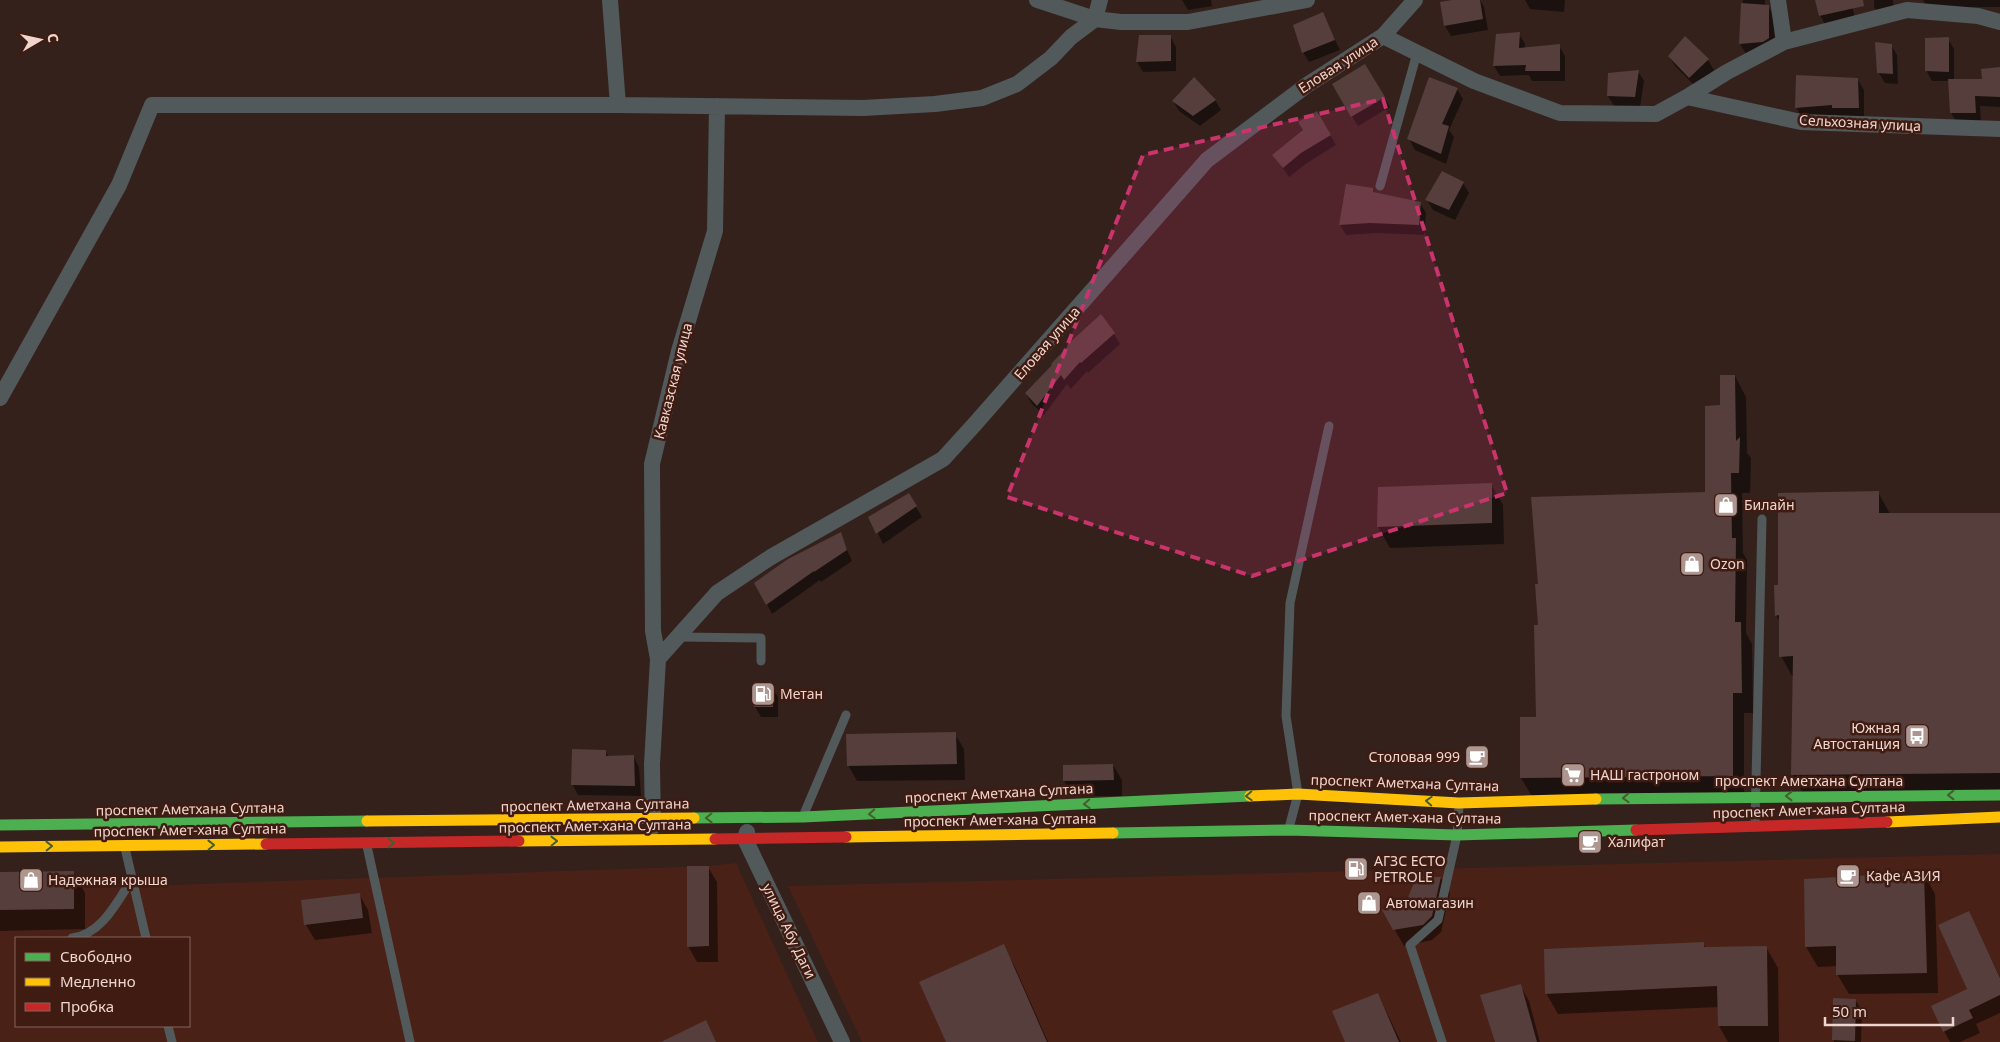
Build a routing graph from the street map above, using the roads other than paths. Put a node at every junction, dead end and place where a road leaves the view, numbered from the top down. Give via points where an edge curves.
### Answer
1 (610, 0) edge
2 (1037, 0) edge
3 (1100, 0) edge
4 (1307, 0) edge
5 (1415, 0) edge
6 (1778, 0) edge
7 (1095, 19) junction
8 (2000, 22) edge
9 (1383, 36) junction
10 (1784, 42) junction
11 (1417, 53) junction
12 (1687, 98) junction
13 (618, 105) junction
14 (717, 106) junction
15 (2000, 129) edge
16 (1380, 186) dead end
17 (0, 398) edge
18 (1329, 426) dead end
19 (1762, 519) dead end
20 (678, 637) junction
21 (658, 658) junction
22 (761, 661) dead end
23 (846, 715) dead end
24 (1298, 794) junction
25 (2000, 795) edge
26 (1756, 796) junction
27 (1459, 803) junction
28 (2000, 817) edge
29 (751, 818) junction
30 (653, 820) junction
31 (0, 826) edge
32 (1754, 827) junction
33 (797, 828) junction
34 (1288, 830) junction
35 (370, 833) junction
36 (128, 835) junction
37 (1457, 835) junction
38 (653, 840) junction
39 (745, 840) junction
40 (0, 847) edge
41 (132, 879) junction
42 (79, 937) edge
43 (146, 937) edge
44 (168, 1027) edge
45 (172, 1042) edge
46 (410, 1042) edge
47 (842, 1042) edge
48 (1442, 1042) edge

1 - 13 street
2 - 7 street
3 - 7 street
4 - 7 street via 1188,22
5 - 9 street, Еловая улица
6 - 10 street
7 - 14 street via 1017,84 982,98 864,108
8 - 10 street via 1978,16 1907,10
9 - 11 street
9 - 20 street, Еловая улица via 1307,85 1207,160 943,458 763,562 717,593
10 - 12 street via 1727,72
11 - 12 street via 1474,81 1560,113 1656,114
11 - 16 lane
12 - 15 street, Сельхозная улица via 1801,122
13 - 14 street
13 - 17 street via 152,105 119,185
14 - 21 street, Кавказская улица via 715,231 679,351 652,464 653,631
18 - 24 lane via 1290,602 1286,716
19 - 26 lane
20 - 21 street, Еловая улица
20 - 22 lane via 761,638
21 - 30 street, Кавказская улица via 652,764
23 - 33 lane
27 -> 24 main road, проспект Аметхана Султана
24 -> 33 main road, проспект Аметхана Султана
24 - 34 lane
25 -> 26 main road, проспект Аметхана Султана
26 -> 27 main road, проспект Аметхана Султана
26 - 32 lane
27 - 37 lane
28 - 32 main road, проспект Амет-хана Султана
29 -> 30 main road, проспект Аметхана Султана
29 - 33 main road, проспект Аметхана Султана
29 - 39 street
30 - 35 main road, проспект Аметхана Султана
30 - 38 street, Кавказская улица
31 - 36 main road, проспект Аметхана Султана
32 - 37 main road, проспект Амет-хана Султана
33 - 34 main road, проспект Амет-хана Султана
33 - 39 main road, проспект Амет-хана Султана
34 - 37 main road, проспект Амет-хана Султана
36 -> 35 main road, проспект Амет-хана Султана
35 - 36 main road, проспект Аметхана Султана
35 -> 38 main road, проспект Амет-хана Султана
35 - 46 lane
40 -> 36 main road, проспект Амет-хана Султана
36 - 41 lane
37 - 48 lane via 1438,920 1410,945
38 - 39 main road, проспект Амет-хана Султана
39 - 47 street, улица Абу Даги
41 - 42 lane via 102,923
41 - 43 lane
44 - 45 lane

